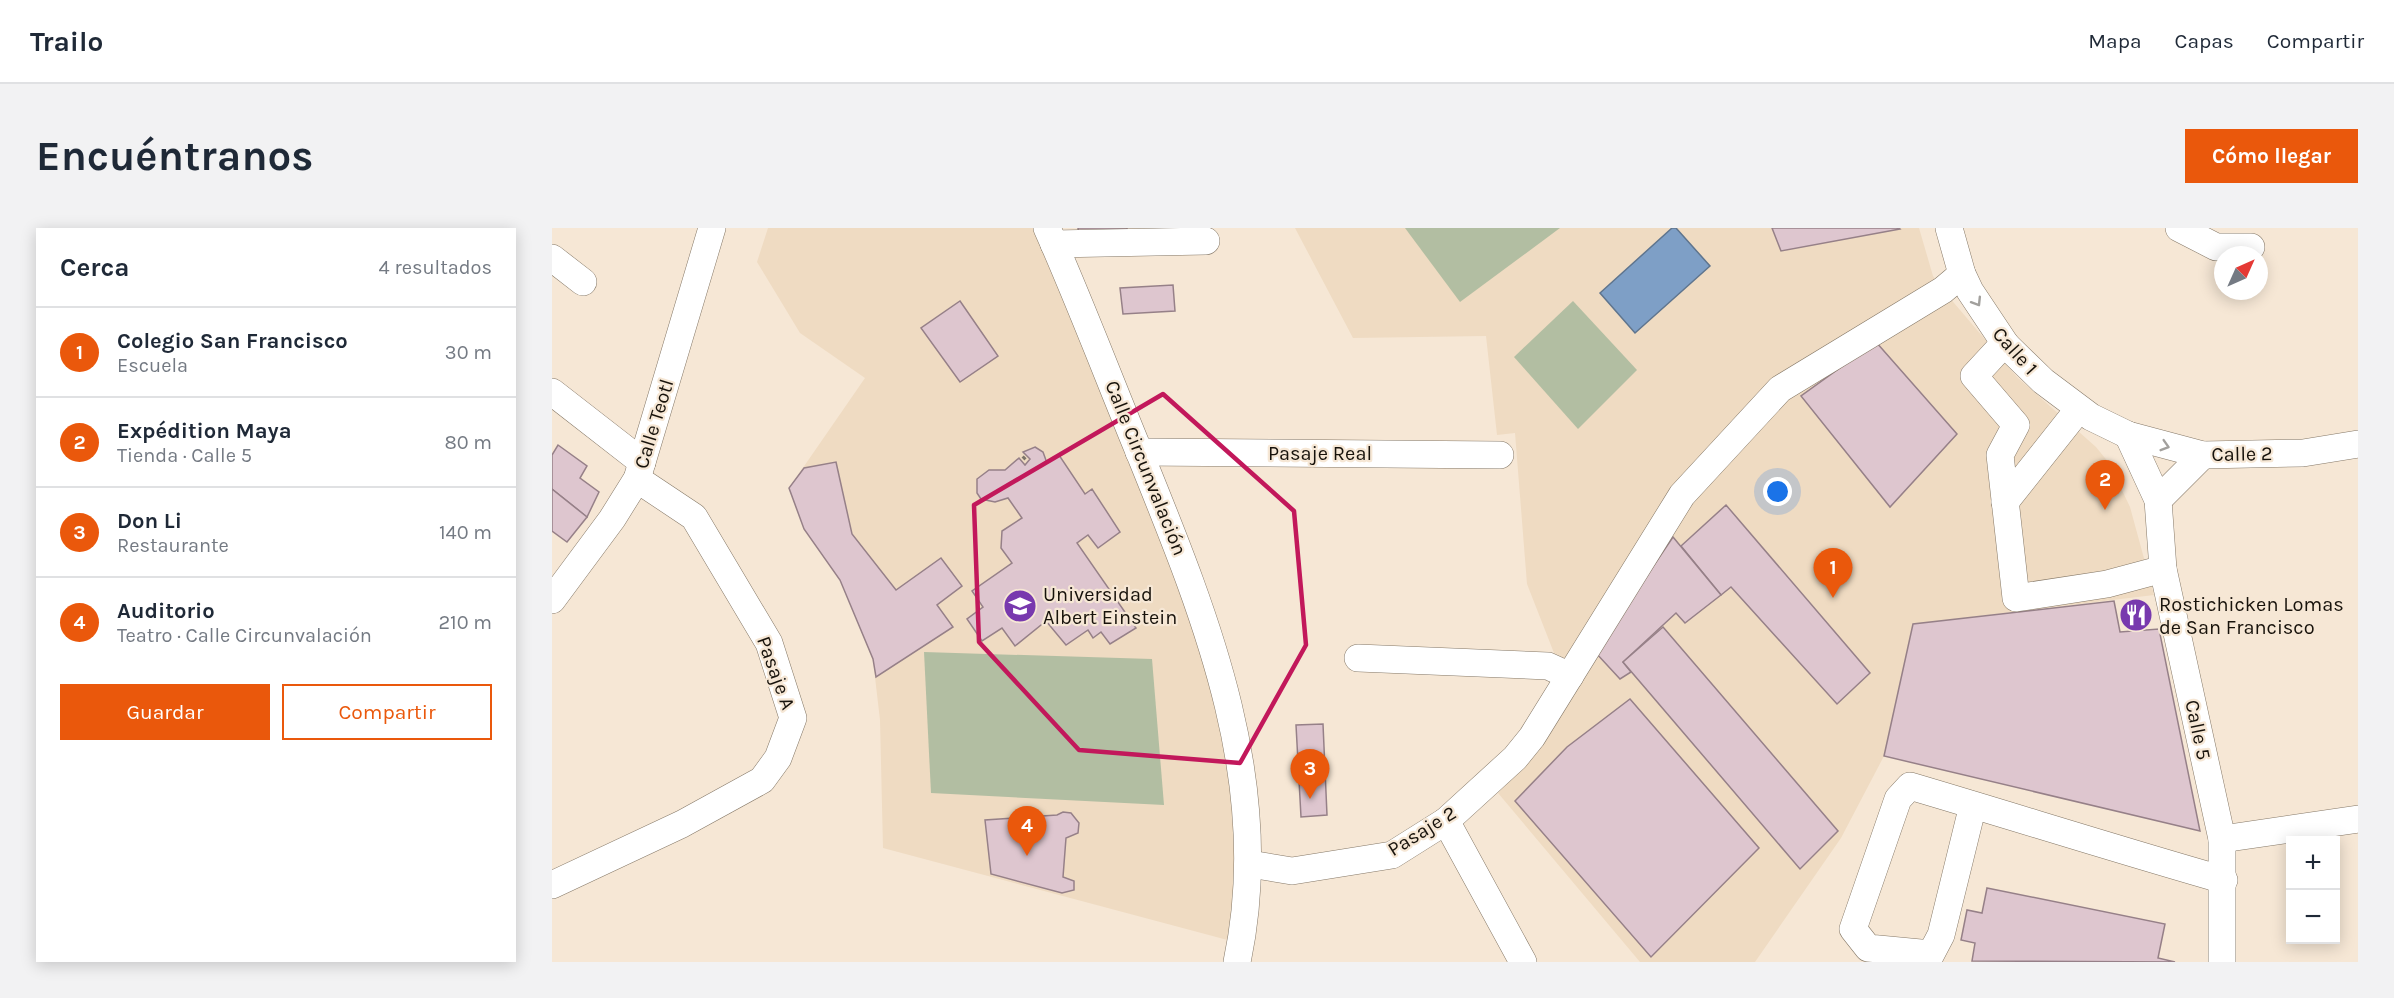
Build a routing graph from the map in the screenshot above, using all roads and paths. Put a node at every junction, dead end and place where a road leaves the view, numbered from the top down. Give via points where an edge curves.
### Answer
1 (1949, 228) edge
2 (2179, 228) edge
3 (706, 231) edge
4 (1051, 236) edge
5 (1206, 241) dead end
6 (2214, 246) edge
7 (552, 258) edge
8 (1962, 274) junction
9 (584, 282) dead end
10 (2006, 345) junction
11 (552, 392) edge
12 (2078, 410) junction
13 (2128, 435) junction
14 (2358, 444) edge
15 (1139, 452) junction
16 (1027, 455) dead end
17 (1500, 455) dead end
18 (2203, 455) junction
19 (1023, 459) dead end
20 (639, 471) junction
21 (2158, 500) junction
22 (2005, 502) junction
23 (2163, 569) junction
24 (552, 600) edge
25 (1358, 658) dead end
26 (1570, 676) junction
27 (1973, 805) junction
28 (2358, 819) edge
29 (1446, 821) junction
30 (2222, 840) junction
31 (1250, 864) junction
32 (2224, 880) junction
33 (552, 885) edge
34 (1237, 962) edge
35 (1523, 962) edge
36 (2222, 962) edge

1 - 8 street, Calle 1
2 - 6 street
3 - 20 street, Calle Teotl
4 - 5 street
4 - 15 street, Calle Circunvalación
7 - 9 street
8 -> 10 street, Calle 1
8 - 26 street, Pasaje 2 via 1943,290 1780,389 1682,495
10 - 12 street, Calle 1
10 - 22 street via 1974,376 2016,425 2000,455
11 - 20 street, Pasaje A
12 - 13 street, Calle 1
12 - 22 street
13 -> 18 street, Calle 2
13 - 21 street, Calle 5
14 - 18 street, Calle 2 via 2303,453
15 - 17 street, Pasaje Real
15 - 31 street, Calle Circunvalación via 1188,573 1222,680 1246,805
16 - 19 path
18 - 21 street
20 - 24 street, Calle Teotl via 607,527
20 - 33 street, Pasaje A via 694,518 769,643 793,718 778,758 762,780 682,824
21 - 23 street, Calle 5
22 - 23 street via 2016,598 2108,584
23 - 30 street, Calle 5
25 - 26 street via 1548,666
26 - 29 street, Pasaje 2 via 1523,748
27 - 27 street via 1910,786 1898,800 1853,929 1868,948 1931,954 1941,935
27 - 32 street
28 - 30 street
29 - 31 street, Pasaje 2 via 1392,855 1292,871
29 - 35 street
30 - 32 street, Calle 5
31 - 34 street, Calle Circunvalación
32 - 36 street, Calle 5

